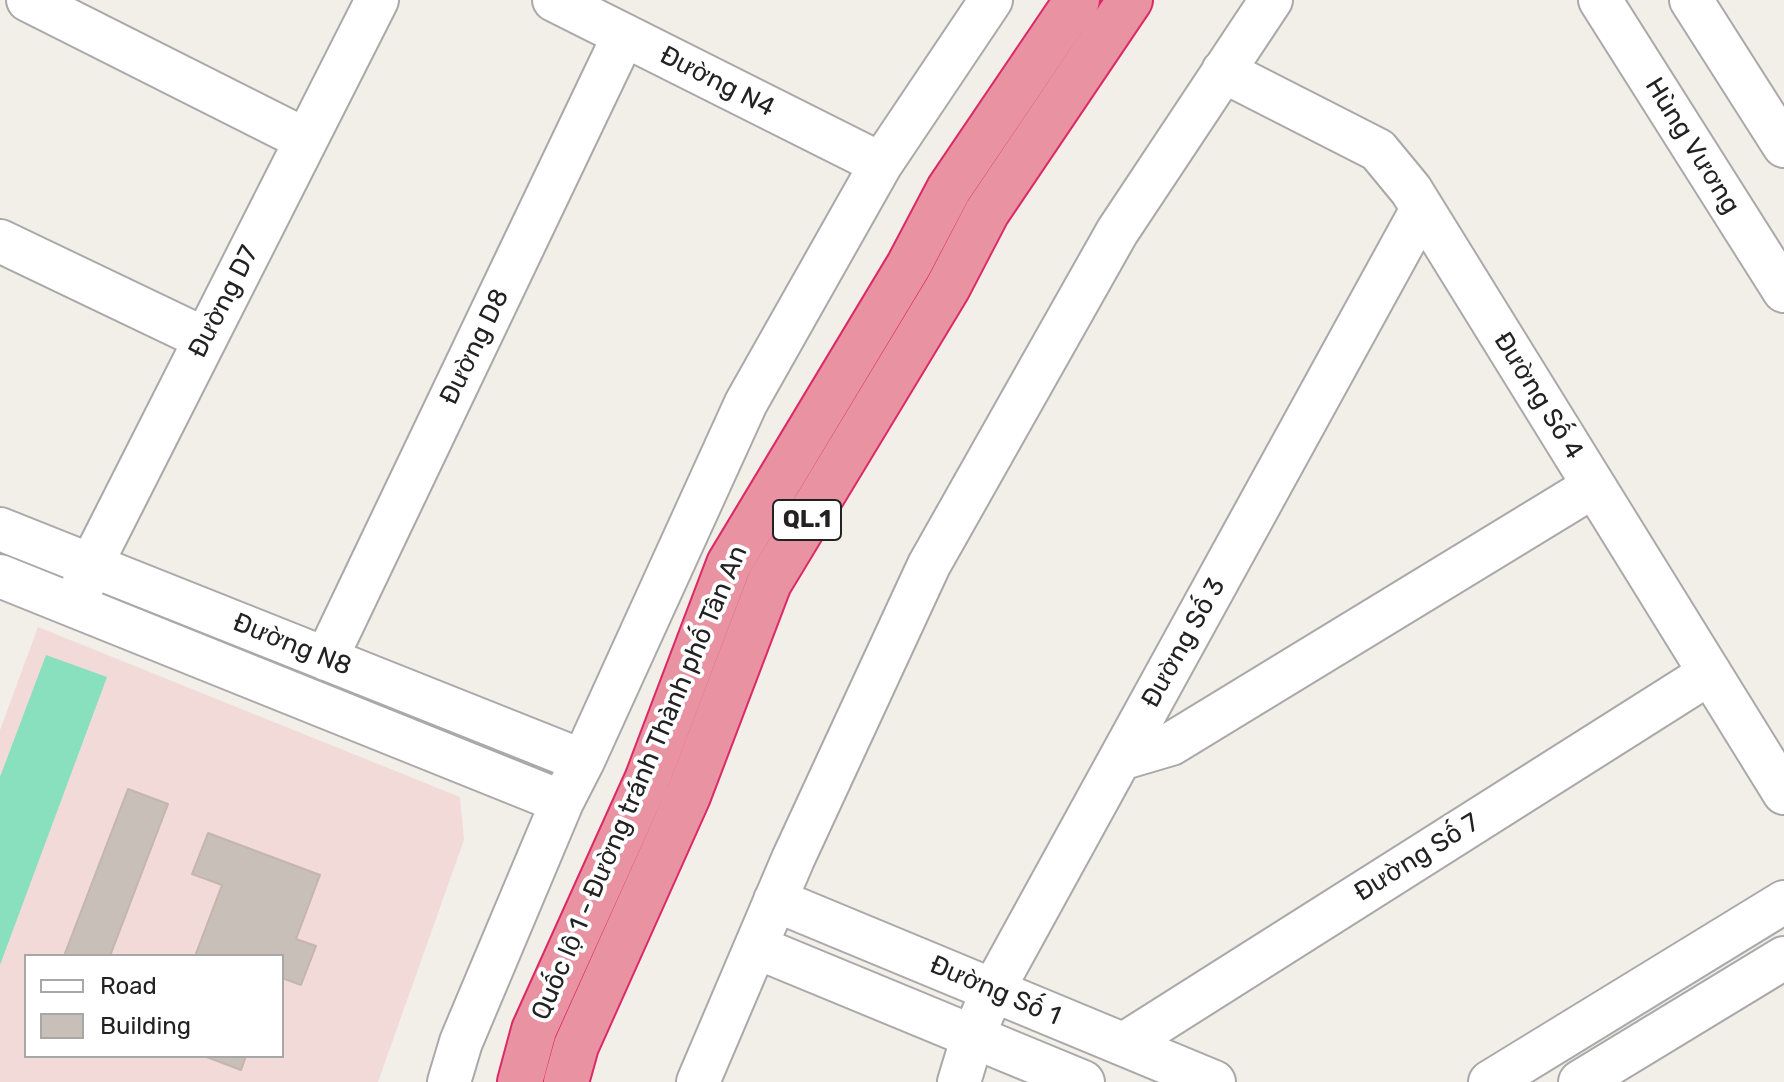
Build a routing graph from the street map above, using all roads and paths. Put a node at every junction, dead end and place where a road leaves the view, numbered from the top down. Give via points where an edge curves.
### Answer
1 (28, 0) edge
2 (377, 0) edge
3 (554, 0) edge
4 (991, 0) edge
5 (1077, 0) edge
6 (1130, 0) edge
7 (1271, 0) edge
8 (1600, 0) edge
9 (1691, 0) edge
10 (624, 35) junction
11 (1223, 71) junction
12 (306, 140) junction
13 (1784, 146) edge
14 (881, 164) junction
15 (1422, 209) junction
16 (0, 241) edge
17 (1784, 291) edge
18 (205, 339) junction
19 (1594, 486) junction
20 (0, 529) edge
21 (91, 565) junction
22 (0, 576) edge
23 (75, 605) junction
24 (326, 659) junction
25 (1710, 673) junction
26 (1120, 759) junction
27 (583, 761) junction
28 (1784, 793) edge
29 (562, 802) junction
30 (775, 900) junction
31 (1784, 902) edge
32 (756, 947) junction
33 (1784, 958) edge
34 (993, 990) junction
35 (973, 1036) junction
36 (1124, 1044) junction
37 (449, 1082) edge
38 (520, 1082) edge
39 (566, 1082) edge
40 (698, 1082) edge
41 (959, 1082) edge
42 (1083, 1082) edge
43 (1214, 1082) edge
44 (1490, 1082) edge
45 (1580, 1082) edge

1 - 12 street
2 - 12 street, Đường D7
3 - 10 street, Đường N4
4 - 14 street
5 - 38 highway, Quốc lộ 1 - Đường tránh Thành phố Tân An / QL.1 via 949,189 729,564 647,780 534,1030
6 - 39 highway, Quốc lộ 1 - Đường tránh Thành phố Tân An / QL.1 via 987,212 948,287 769,583 669,845 576,1046
7 - 11 street
8 - 17 street, Hùng Vương
9 - 13 street
10 - 14 street, Đường N4
10 - 24 street, Đường D8
11 - 15 street, Đường Số 4 via 1378,150
11 - 30 street via 1117,232 929,565
12 - 18 street, Đường D7
14 - 27 street via 746,403
15 - 19 street, Đường Số 4
15 - 26 street, Đường Số 3
16 - 18 street
18 - 21 street, Đường D7
19 - 25 street, Đường Số 4
19 - 26 street via 1171,744
20 - 21 street, Đường N8
21 - 23 street, Đường D7
21 - 24 street, Đường N8
22 - 23 street, Đường N8
23 - 29 street, Đường N8
24 - 27 street, Đường N8
25 - 28 street, Đường Số 4
25 - 36 street, Đường Số 7
26 - 34 street, Đường Số 3
27 - 29 street
29 - 37 street
30 - 32 street
30 - 34 street, Đường Số 1
31 - 44 street
32 - 35 street, Đường Số 1
32 - 40 street
33 - 45 street
34 - 35 street, Đường Số 3
34 - 36 street, Đường Số 1
35 - 41 street, Đường Số 3
35 - 42 street, Đường Số 1
36 - 43 street, Đường Số 1

